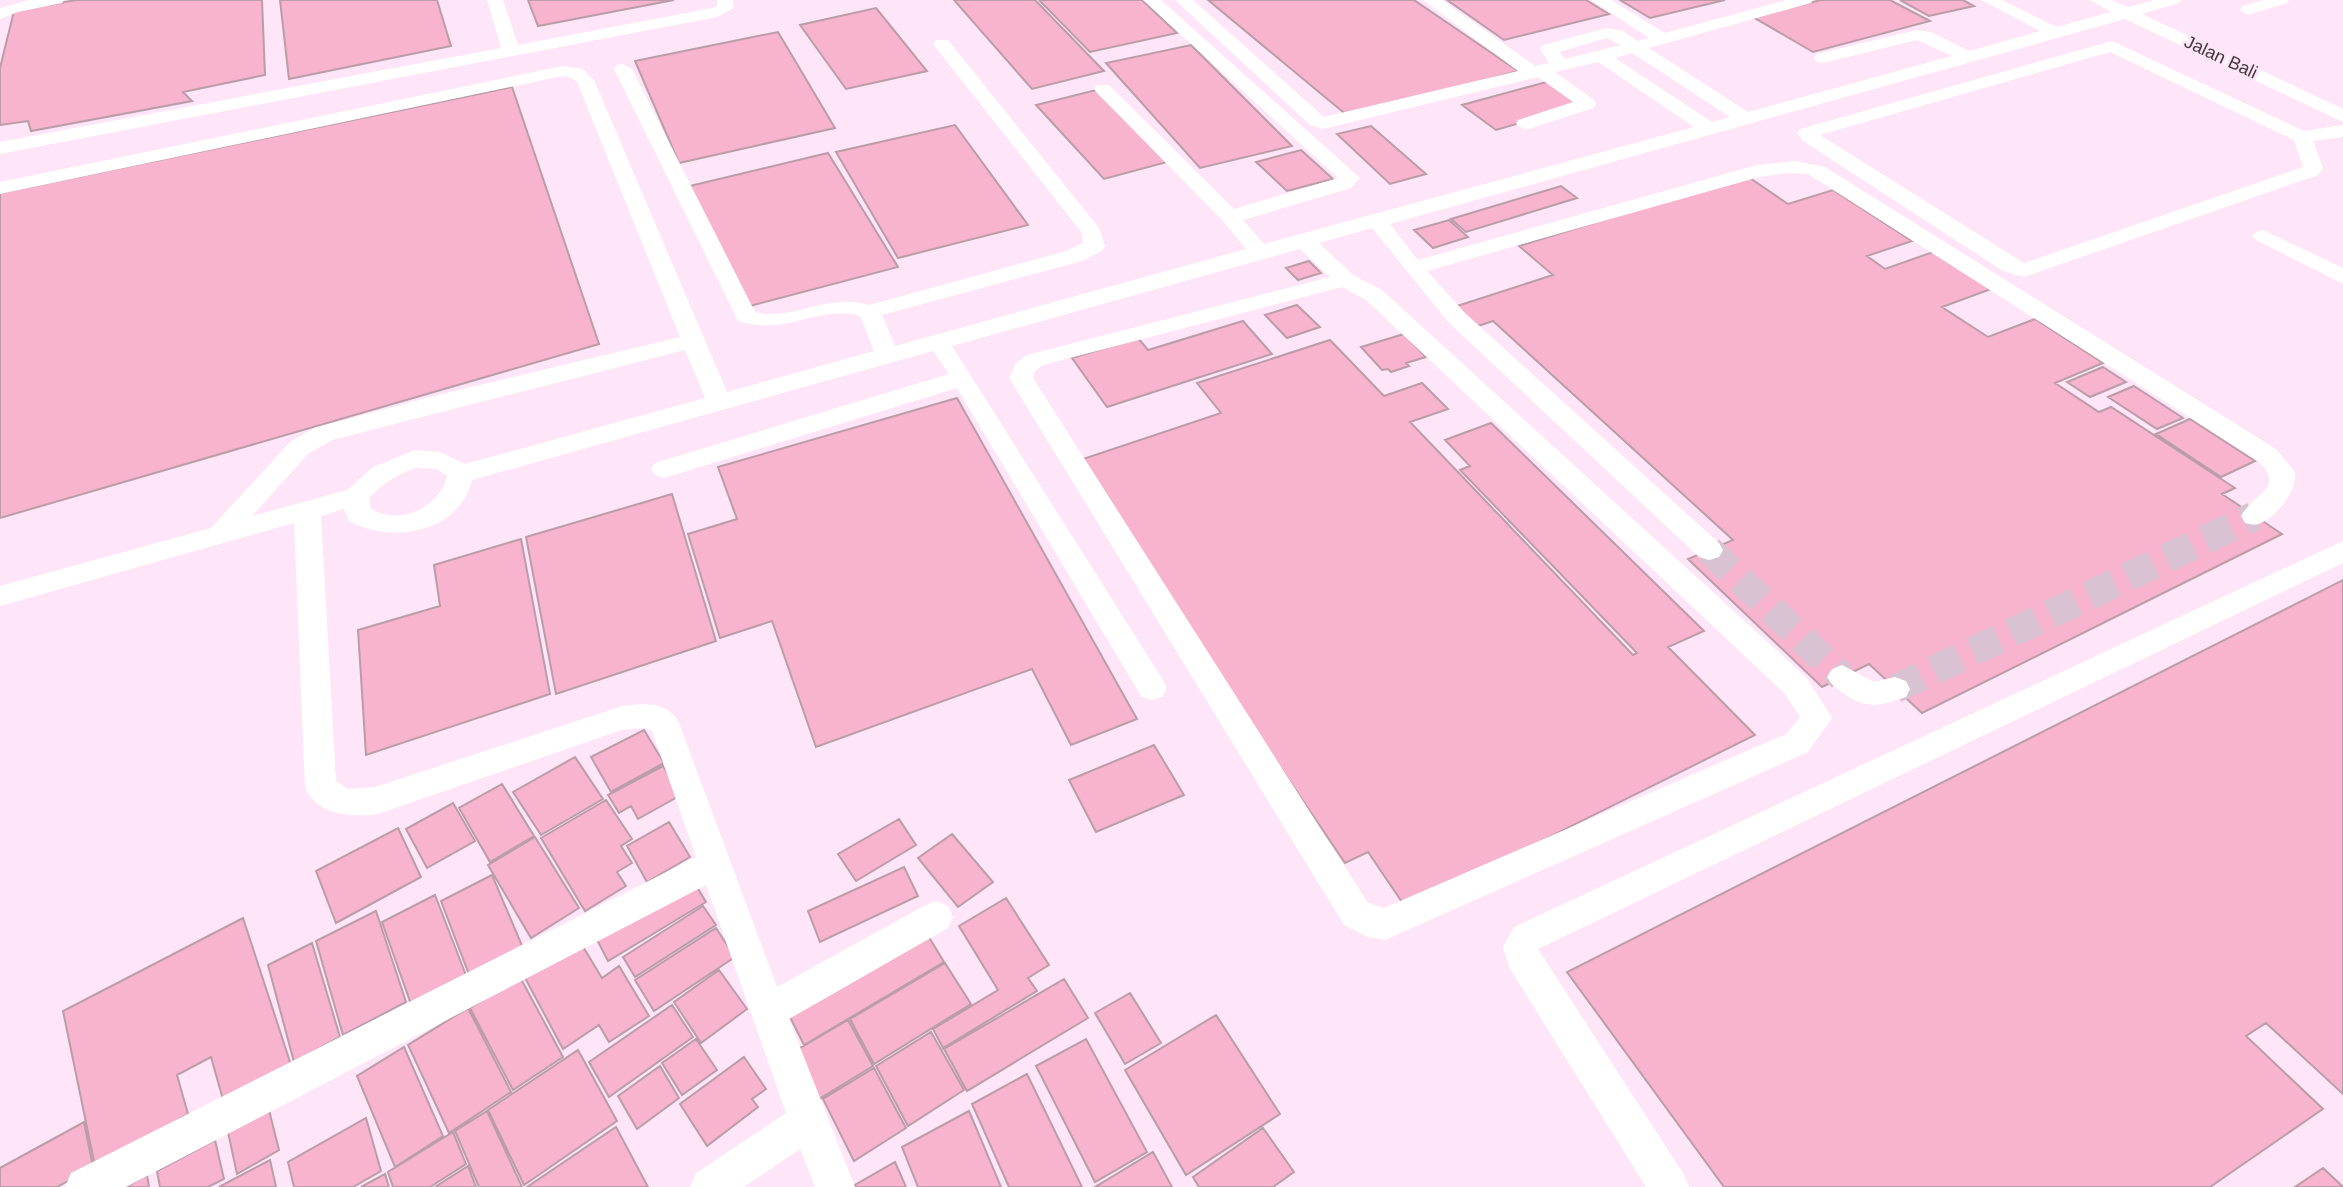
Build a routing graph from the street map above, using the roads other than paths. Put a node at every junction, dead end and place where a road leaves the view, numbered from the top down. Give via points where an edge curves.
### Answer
1 (57, 0) edge
2 (495, 0) edge
3 (725, 0) edge
4 (1151, 0) edge
5 (1183, 0) edge
6 (1431, 0) edge
7 (1599, 0) edge
8 (1805, 0) edge
9 (1989, 0) edge
10 (2098, 0) edge
11 (2174, 0) edge
12 (2281, 0) edge
13 (25, 3) edge
14 (2248, 10) dead end
15 (2127, 13) junction
16 (0, 14) edge
17 (2057, 33) junction
18 (1663, 39) junction
19 (942, 44) dead end
20 (1637, 46) junction
21 (511, 51) junction
22 (1601, 56) junction
23 (1968, 57) junction
24 (1823, 58) dead end
25 (623, 69) dead end
26 (1545, 70) junction
27 (1103, 89) dead end
28 (2343, 116) edge
29 (1746, 119) junction
30 (1525, 124) dead end
31 (1710, 129) junction
32 (2343, 131) edge
33 (2307, 137) junction
34 (0, 148) edge
35 (0, 188) edge
36 (1230, 217) junction
37 (1377, 221) junction
38 (2263, 236) dead end
39 (1304, 241) junction
40 (1260, 253) junction
41 (1413, 268) junction
42 (2343, 277) edge
43 (1345, 280) junction
44 (869, 312) junction
45 (693, 341) junction
46 (938, 342) junction
47 (888, 356) junction
48 (964, 378) junction
49 (719, 403) junction
50 (664, 469) dead end
51 (460, 474) junction
52 (356, 497) junction
53 (307, 511) junction
54 (2254, 516) tunnel mouth
55 (220, 535) junction
56 (1709, 550) tunnel mouth
57 (2343, 551) edge
58 (0, 596) edge
59 (1842, 677) tunnel mouth
60 (1152, 688) dead end
61 (1895, 689) tunnel mouth
62 (715, 864) junction
63 (936, 917) dead end
64 (768, 1011) junction
65 (808, 1121) junction
66 (85, 1187) edge
67 (710, 1187) edge
68 (835, 1187) edge
69 (1669, 1187) edge

1 - 13 street
2 - 21 street
3 - 21 street via 726,8 717,12
4 - 36 street via 1350,178 1344,184
5 - 26 street via 1320,122
6 - 26 street
7 - 18 street
8 - 18 street
9 - 17 street
10 - 15 street, Jalan Bali
11 - 15 street
12 - 14 street
13 - 16 street
15 - 17 street
15 - 28 street, Jalan Bali
17 - 23 street
18 - 20 street
19 - 44 street via 1092,232 1094,246 1074,257
20 - 22 street
20 - 26 street via 1607,33 1552,47
20 - 29 street
21 - 34 street
22 - 26 street
22 - 31 street
23 - 24 street via 1916,35
23 - 29 street
25 - 44 street via 746,316 767,320 853,305
26 - 30 street via 1587,104
27 - 36 street
29 - 31 street
31 - 37 street
32 - 33 street
33 - 33 street via 2112,46 1807,133 2011,266 2024,270 2311,171
35 - 45 street via 563,71 577,74 585,80
36 - 40 street
37 - 39 street
37 - 41 street
38 - 42 street
39 - 40 street
39 - 43 street
40 - 46 street
41 - 54 street via 1757,171 1803,166 1818,171 2267,455 2281,467 2284,483
41 - 56 street via 1457,318
43 - 43 street via 1374,295 1795,685 1817,718 1797,743 1385,924 1356,914 1021,378 1024,368 1035,360
44 - 47 street
45 - 49 street
45 - 55 street via 323,434 299,448
46 - 47 street
46 - 48 street
47 - 49 street
48 - 50 street
48 - 60 street
49 - 51 street
51 - 52 street via 444,461 415,459 376,475
51 - 52 street via 453,498 422,519 400,524 369,522 358,514
52 - 53 street
53 - 55 street
53 - 62 street via 321,788 343,803 375,802 622,718 648,715 664,723
55 - 58 street
57 - 69 street via 1526,938 1520,947 1522,957
59 - 61 street via 1870,695
62 - 64 street
62 - 66 street
63 - 64 street
64 - 65 street
65 - 67 street
65 - 68 street

